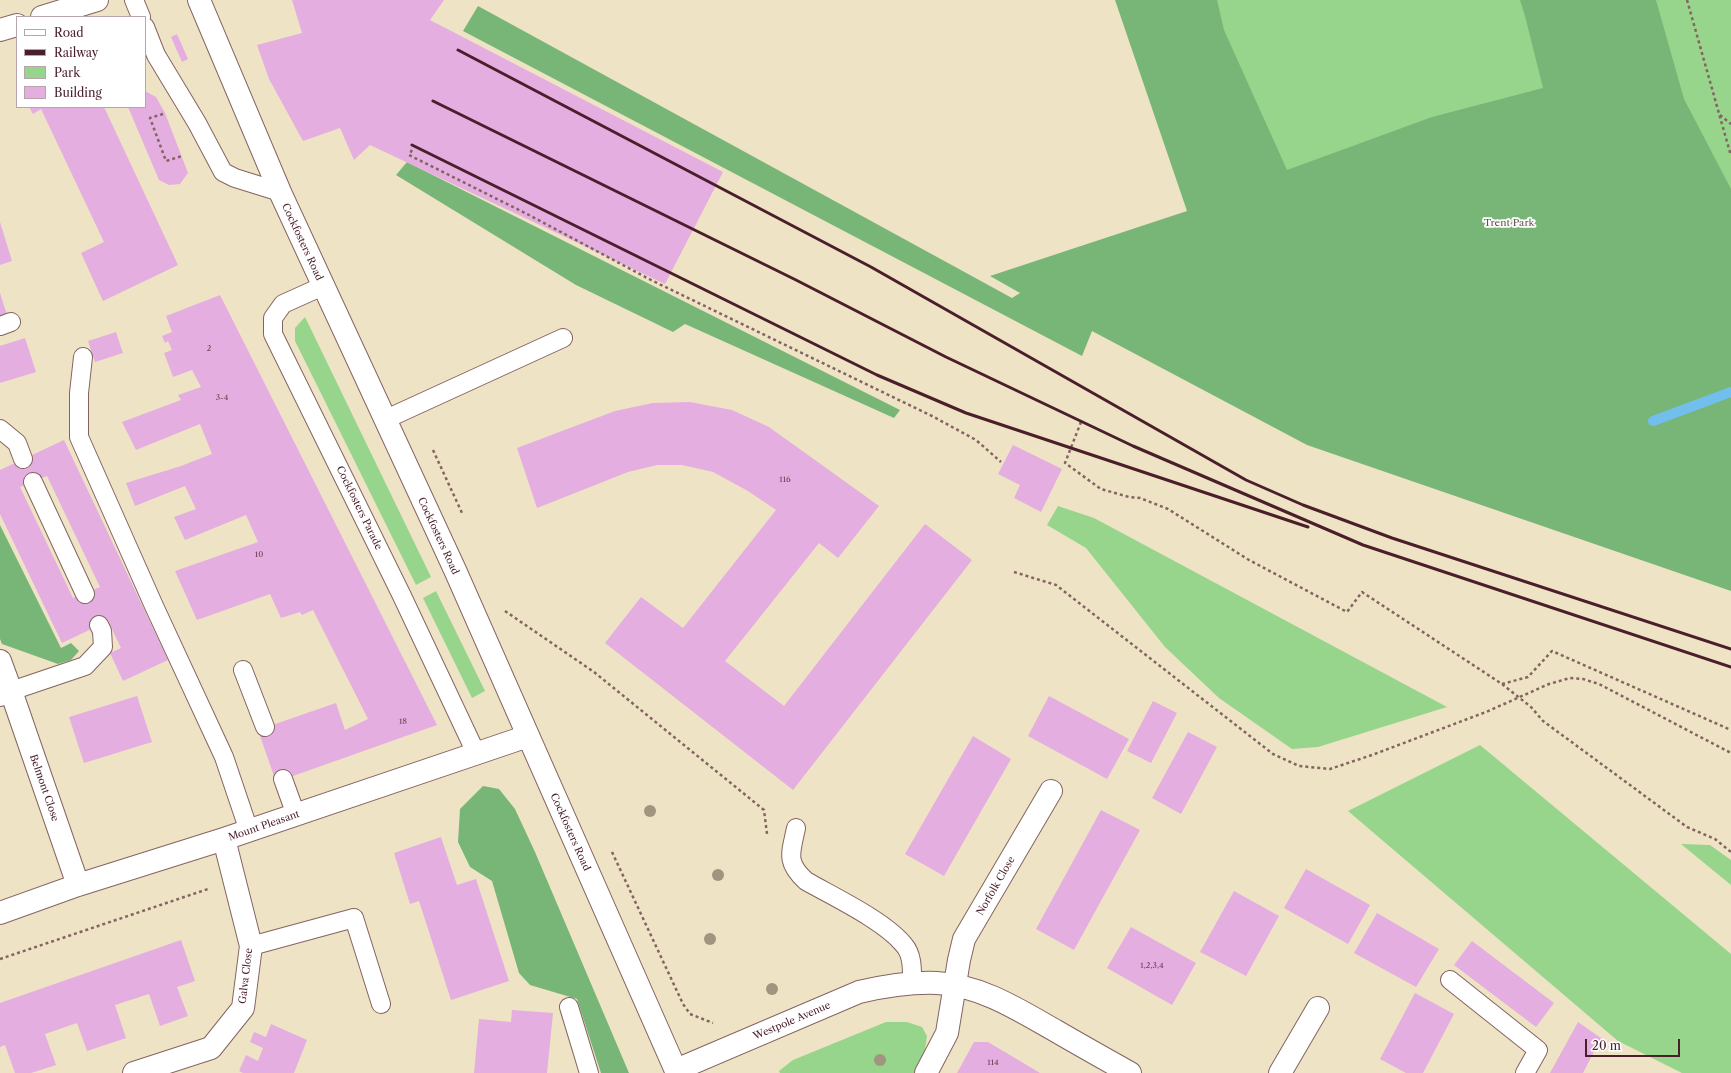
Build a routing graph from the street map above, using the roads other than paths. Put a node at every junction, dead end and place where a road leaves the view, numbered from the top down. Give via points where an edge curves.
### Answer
1 (98, 0) edge
2 (134, 0) edge
3 (199, 0) edge
4 (45, 16) edge
5 (141, 16) edge
6 (16, 25) edge
7 (0, 30) edge
8 (146, 30) edge
9 (280, 192) junction
10 (323, 286) junction
11 (563, 338) dead end
12 (83, 357) dead end
13 (384, 420) junction
14 (0, 429) edge
15 (23, 459) dead end
16 (33, 482) dead end
17 (85, 594) dead end
18 (99, 625) dead end
19 (0, 661) edge
20 (243, 670) dead end
21 (5, 693) edge
22 (266, 727) dead end
23 (528, 736) junction
24 (476, 753) junction
25 (283, 779) dead end
26 (1051, 791) dead end
27 (296, 815) junction
28 (796, 828) dead end
29 (249, 831) junction
30 (224, 840) junction
31 (78, 886) junction
32 (0, 913) edge
33 (251, 946) junction
34 (1450, 980) dead end
35 (912, 983) junction
36 (956, 986) junction
37 (381, 1004) dead end
38 (569, 1007) dead end
39 (1318, 1008) dead end
40 (676, 1072) edge
41 (134, 1073) edge
42 (589, 1073) edge
43 (926, 1073) edge
44 (1130, 1073) edge
45 (1280, 1073) edge
46 (1525, 1073) edge

1 - 4 street
2 - 5 lane
3 - 9 street, Cockfosters Road
6 - 7 street
8 - 9 lane via 156,55 223,172
9 - 10 street, Cockfosters Road
10 - 13 street, Cockfosters Road
10 - 24 lane, Cockfosters Parade via 283,304 273,318 273,334
11 - 13 lane
12 - 29 lane via 79,393 79,437 224,757
13 - 23 street, Cockfosters Road via 455,570
14 - 15 lane via 17,443
16 - 17 lane
18 - 21 lane via 103,647 85,666
19 - 21 street, Belmont Close
20 - 22 lane
21 - 31 street, Belmont Close
23 - 24 street, Mount Pleasant
23 - 40 street, Cockfosters Road
24 - 27 street, Mount Pleasant
25 - 27 lane
26 - 36 street, Norfolk Close via 964,939
27 - 29 street, Mount Pleasant
28 - 35 lane via 790,857 796,871 806,881 884,927 905,945 911,959
29 - 30 street, Mount Pleasant
30 - 31 street, Mount Pleasant
30 - 33 street, Galva Close
31 - 32 street, Mount Pleasant
33 - 37 lane via 354,918
33 - 41 street, Galva Close via 243,1008 211,1048
34 - 46 lane via 1538,1050
35 - 36 street, Westpole Avenue
35 - 40 street, Westpole Avenue via 886,985 859,992
36 - 43 street via 947,1034
36 - 44 street, Westpole Avenue via 992,996
38 - 42 lane
39 - 45 street

